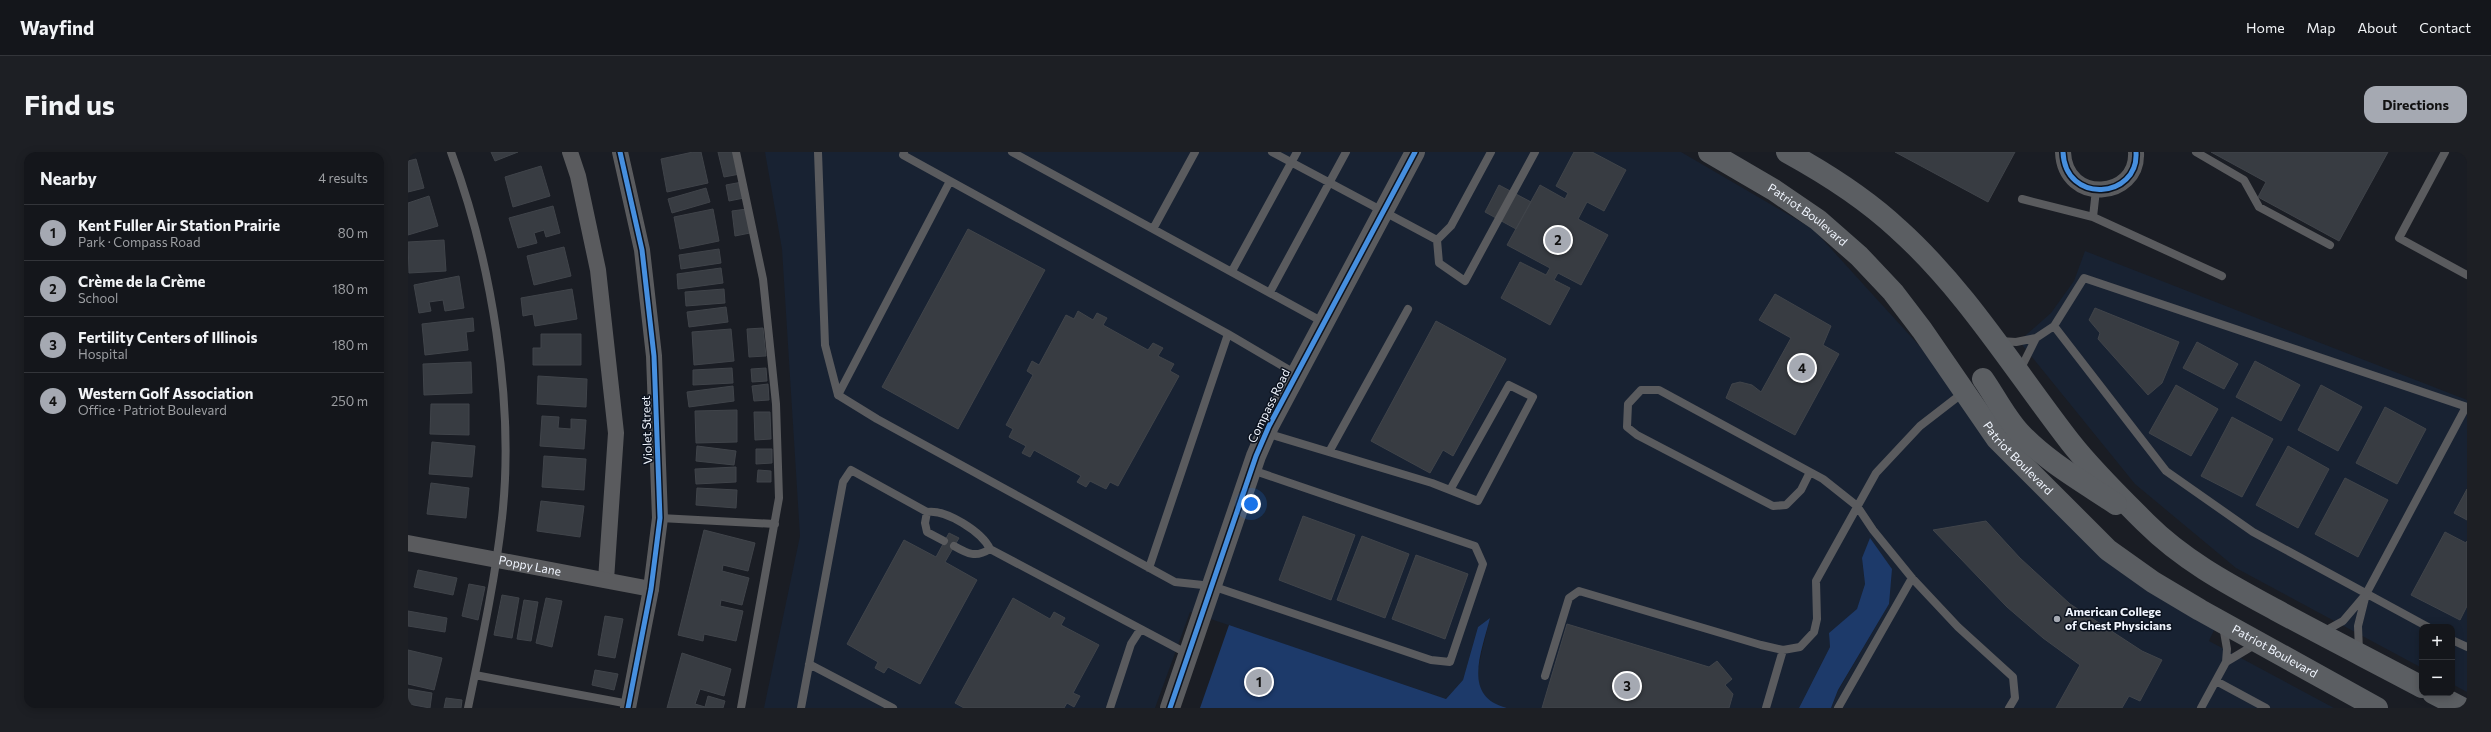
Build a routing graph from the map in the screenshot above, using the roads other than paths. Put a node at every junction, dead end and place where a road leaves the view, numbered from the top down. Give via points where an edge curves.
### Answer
1 (451, 152) edge
2 (570, 152) edge
3 (620, 152) edge
4 (736, 152) edge
5 (818, 152) edge
6 (1012, 152) edge
7 (1195, 152) edge
8 (1272, 152) edge
9 (1297, 152) edge
10 (1346, 152) edge
11 (1415, 152) edge
12 (1491, 152) edge
13 (1535, 152) edge
14 (1709, 152) edge
15 (1787, 152) edge
16 (2063, 152) edge
17 (2136, 152) edge
18 (2196, 152) edge
19 (2445, 152) edge
20 (901, 153) edge
21 (1291, 163) junction
22 (950, 181) junction
23 (1329, 183) junction
24 (2096, 190) junction
25 (2022, 199) dead end
26 (1383, 212) junction
27 (2093, 218) junction
28 (1153, 229) junction
29 (1437, 240) junction
30 (2330, 245) dead end
31 (1232, 271) junction
32 (2467, 275) edge
33 (2222, 276) dead end
34 (1270, 292) junction
35 (1408, 308) dead end
36 (1324, 322) junction
37 (2054, 326) junction
38 (1228, 334) junction
39 (2036, 338) junction
40 (1993, 340) junction
41 (1296, 374) junction
42 (2018, 374) junction
43 (1983, 379) junction
44 (1965, 391) junction
45 (838, 396) junction
46 (2467, 407) edge
47 (1266, 433) junction
48 (1329, 452) junction
49 (1252, 470) junction
50 (1810, 472) junction
51 (1450, 490) junction
52 (1857, 506) junction
53 (927, 512) junction
54 (660, 518) junction
55 (775, 524) junction
56 (2147, 524) junction
57 (944, 541) dead end
58 (408, 543) edge
59 (954, 546) dead end
60 (990, 549) junction
61 (496, 560) junction
62 (1149, 568) junction
63 (1912, 578) junction
64 (606, 580) junction
65 (1212, 586) junction
66 (650, 589) junction
67 (2366, 594) junction
68 (2222, 621) junction
69 (2422, 624) edge
70 (1140, 630) junction
71 (2320, 634) junction
72 (2455, 641) edge
73 (2260, 643) junction
74 (2467, 646) edge
75 (1783, 650) junction
76 (1188, 654) junction
77 (2359, 654) junction
78 (2226, 662) junction
79 (809, 664) junction
80 (475, 675) junction
81 (1545, 676) dead end
82 (2216, 681) junction
83 (2419, 685) edge
84 (2439, 696) edge
85 (628, 706) edge
86 (468, 708) edge
87 (741, 708) edge
88 (801, 708) edge
89 (893, 708) edge
90 (1110, 708) edge
91 (1170, 708) edge
92 (1766, 708) edge
93 (1838, 708) edge
94 (2009, 708) edge
95 (2201, 708) edge
96 (2266, 708) edge
97 (2377, 708) edge
98 (2462, 708) edge

1 - 61 lane via 465,191 494,319 503,394 502,516
2 - 64 street via 578,176 598,270 616,433
3 - 54 street, Violet Street via 642,250 654,356
4 - 55 lane via 763,279 776,404 779,498
5 - 45 lane via 825,344
6 - 28 lane
7 - 28 lane
8 - 21 lane
9 - 21 lane
10 - 23 lane
11 - 26 street, Compass Road
12 - 29 lane via 1451,226
13 - 29 lane via 1465,280 1439,263
14 - 44 main road, Patriot Boulevard via 1774,190 1818,220 1859,256 1893,292
15 - 40 main road via 1832,178 1898,229 1944,277
16 - 24 street via 2067,172 2084,187
17 - 24 street via 2134,166 2128,177 2119,185
18 - 30 lane via 2244,180 2259,207
19 - 32 lane via 2399,238
20 - 22 lane
21 - 23 lane
21 - 31 lane
22 - 38 lane
22 - 45 lane
23 - 26 lane
23 - 34 lane
24 - 27 lane
25 - 27 lane
26 - 29 lane
26 - 36 street, Compass Road
27 - 33 lane
28 - 31 lane
31 - 34 lane
34 - 36 lane
35 - 48 lane
36 - 41 street, Compass Road
37 - 39 lane
37 - 46 lane via 2084,278
37 - 67 lane via 2166,471 2253,532
38 - 41 lane
38 - 62 lane
39 - 40 lane via 2016,342
39 - 42 lane
40 - 42 main road
40 - 43 main road via 1991,359
41 - 47 street, Compass Road
42 - 56 main road via 2073,446
43 - 44 main road
43 - 56 main road via 2019,432 2028,440 2066,471
44 - 52 lane via 1915,431 1876,473
44 - 68 main road, Patriot Boulevard via 1997,439 2108,550 2153,582
45 - 62 lane
46 - 67 lane
47 - 48 lane
47 - 49 street, Compass Road
48 - 51 lane
49 - 65 street, Compass Road
49 - 65 lane via 1475,546 1482,564 1450,662 1431,660
50 - 50 lane via 1659,390 1641,390 1628,404 1627,427 1638,435 1773,506 1786,505 1801,490
50 - 52 lane
51 - 51 lane via 1478,501 1533,397 1509,385
52 - 63 lane
52 - 75 lane via 1816,581 1817,619 1814,632 1800,647
53 - 57 lane via 927,532
53 - 60 lane via 937,510 978,532 986,539
53 - 79 lane via 851,470 843,482
54 - 55 lane
54 - 66 street, Violet Street
55 - 87 lane
56 - 71 main road via 2175,549 2211,575
58 - 61 street, Poppy Lane
59 - 60 lane via 971,555 981,555
60 - 70 lane
61 - 64 street, Poppy Lane
61 - 80 lane
62 - 65 lane via 1175,582
63 - 93 lane
63 - 94 lane via 1958,627 2013,677 2015,698
64 - 66 street, Poppy Lane
65 - 76 street, Compass Road
66 - 85 street, Violet Street
67 - 69 lane
67 - 71 lane via 2343,621
67 - 77 lane via 2358,626
68 - 73 main road, Patriot Boulevard
68 - 78 lane via 2227,649
70 - 76 lane
70 - 90 lane via 1130,644
71 - 77 main road
72 - 74 lane
73 - 78 lane
73 - 97 main road, Patriot Boulevard
75 - 81 lane via 1579,591 1569,598
75 - 92 lane
76 - 91 street, Compass Road
77 - 83 main road
78 - 82 lane
79 - 88 lane
79 - 89 lane
80 - 85 lane
80 - 86 lane
82 - 95 lane
82 - 96 lane
84 - 98 main road

